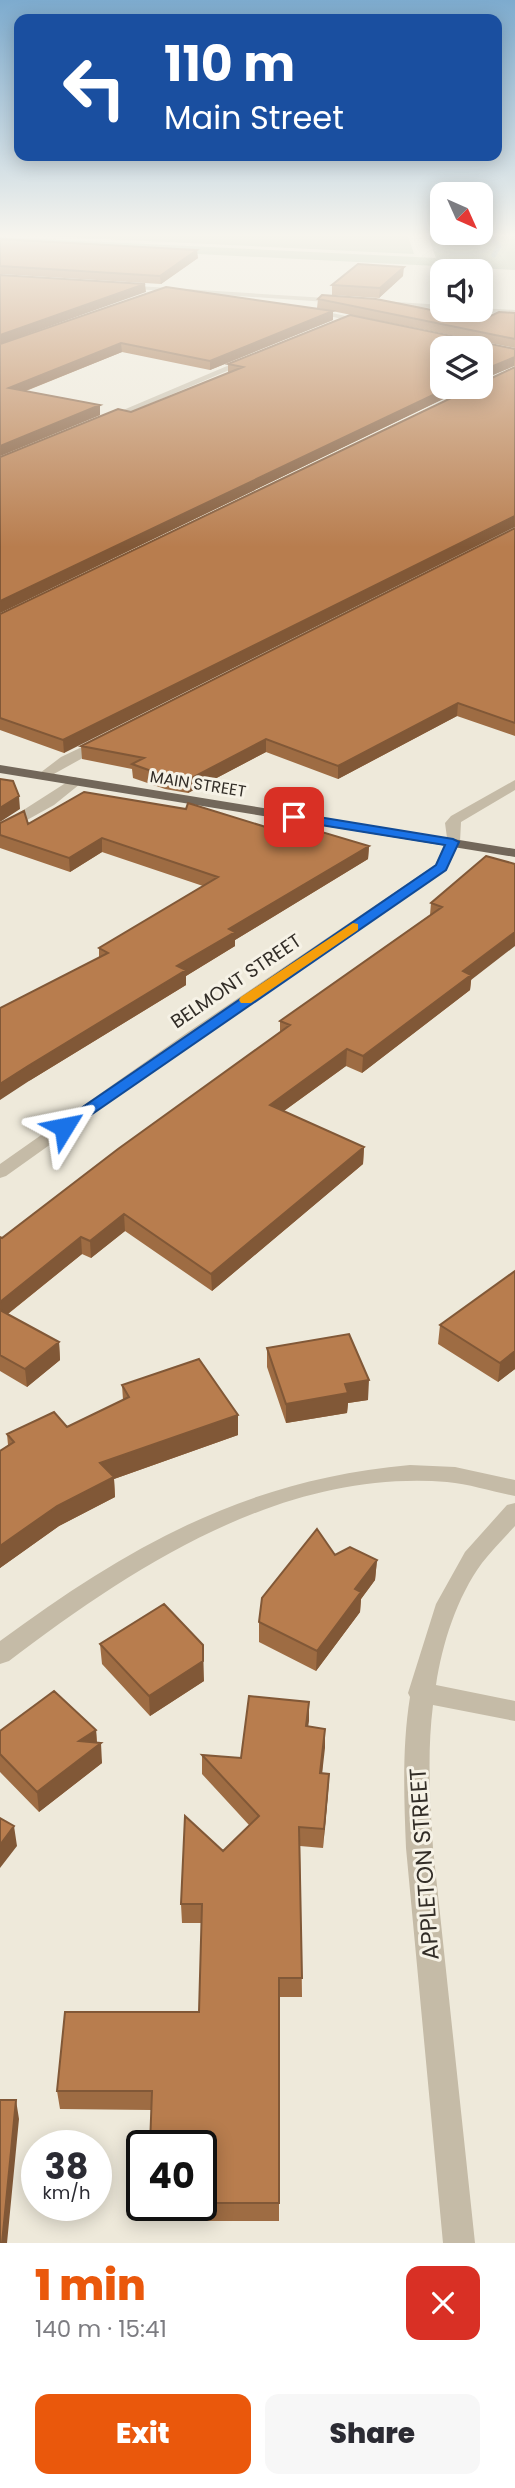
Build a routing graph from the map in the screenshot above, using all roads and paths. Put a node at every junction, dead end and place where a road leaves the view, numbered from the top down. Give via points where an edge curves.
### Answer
1 (262, 355) edge
2 (98, 422) edge
3 (110, 737) edge
4 (0, 769) edge
5 (43, 776) junction
6 (75, 781) junction
7 (515, 784) edge
8 (0, 831) edge
9 (453, 842) junction
10 (515, 853) edge
11 (0, 1172) edge
12 (515, 1488) edge
13 (515, 1511) edge
14 (0, 1654) edge
15 (420, 1693) junction
16 (515, 1711) edge
17 (459, 2243) edge

1 - 2 street
3 - 5 street
4 - 5 main road, MAIN STREET
5 - 6 main road, MAIN STREET
6 - 8 street
6 - 9 main road, MAIN STREET
7 - 9 street, BELMONT STREET via 456,819
9 - 10 main road, MAIN STREET
9 - 11 street, BELMONT STREET via 441,867
12 - 14 street via 447,1474 401,1474 336,1483 264,1503 141,1556
13 - 15 street, APPLETON STREET via 480,1547 456,1585 436,1625
15 - 16 street
15 - 17 street, APPLETON STREET via 416,1776 423,1882

